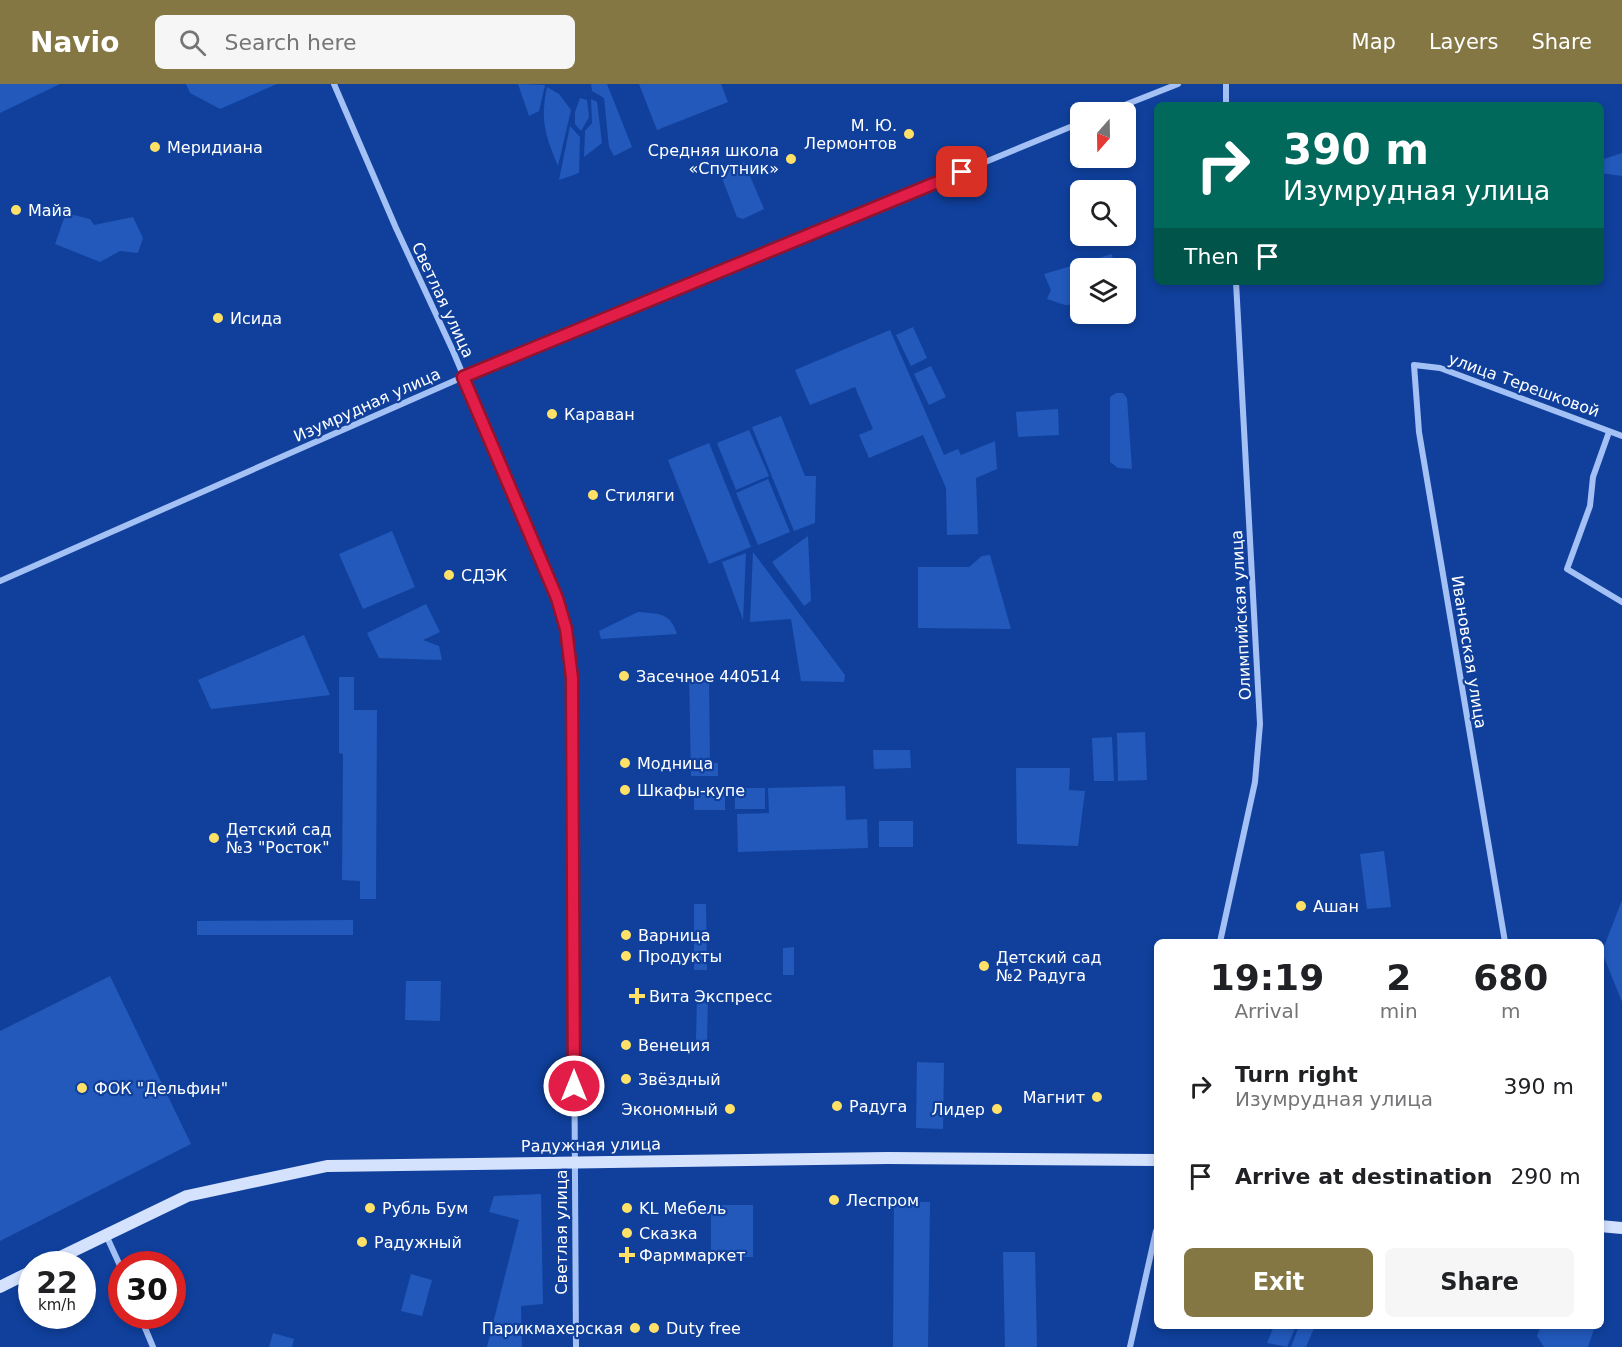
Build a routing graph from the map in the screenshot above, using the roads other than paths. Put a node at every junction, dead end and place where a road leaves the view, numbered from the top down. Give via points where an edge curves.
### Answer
1 (334, 84) edge
2 (1178, 84) edge
3 (1226, 84) edge
4 (1132, 102) edge
5 (1226, 102) edge
6 (1070, 127) edge
7 (1236, 285) edge
8 (1414, 365) joint
9 (463, 377) junction
10 (1609, 432) junction
11 (1622, 436) edge
12 (0, 581) edge
13 (1622, 602) edge
14 (1221, 939) edge
15 (1504, 939) edge
16 (1154, 1160) edge
17 (574, 1162) junction
18 (1604, 1226) edge
19 (1622, 1228) edge
20 (106, 1235) junction
21 (1154, 1240) edge
22 (73, 1251) edge
23 (113, 1251) edge
24 (18, 1278) edge
25 (0, 1287) edge
26 (145, 1329) edge
27 (153, 1347) edge
28 (576, 1347) edge
29 (1130, 1347) edge

1 - 9 street, Светлая улица
2 - 4 street
3 - 5 street
6 - 9 street, Изумрудная улица
7 - 14 street, Олимпийская улица via 1260,724 1255,782
8 - 10 street, улица Терешковой via 1440,368
8 - 15 street, Ивановская улица via 1419,432
9 - 12 street, Изумрудная улица
9 - 17 street, Светлая улица via 557,598 569,648
10 - 11 street, улица Терешковой
10 - 13 street via 1593,477 1590,506 1567,569
16 - 17 main road, Радужная улица via 993,1157
17 - 20 main road, Радужная улица via 327,1166 188,1196
17 - 28 street, Светлая улица
18 - 19 main road
20 - 22 main road, Радужная улица
20 - 23 street
21 - 29 street
24 - 25 main road
26 - 27 street

